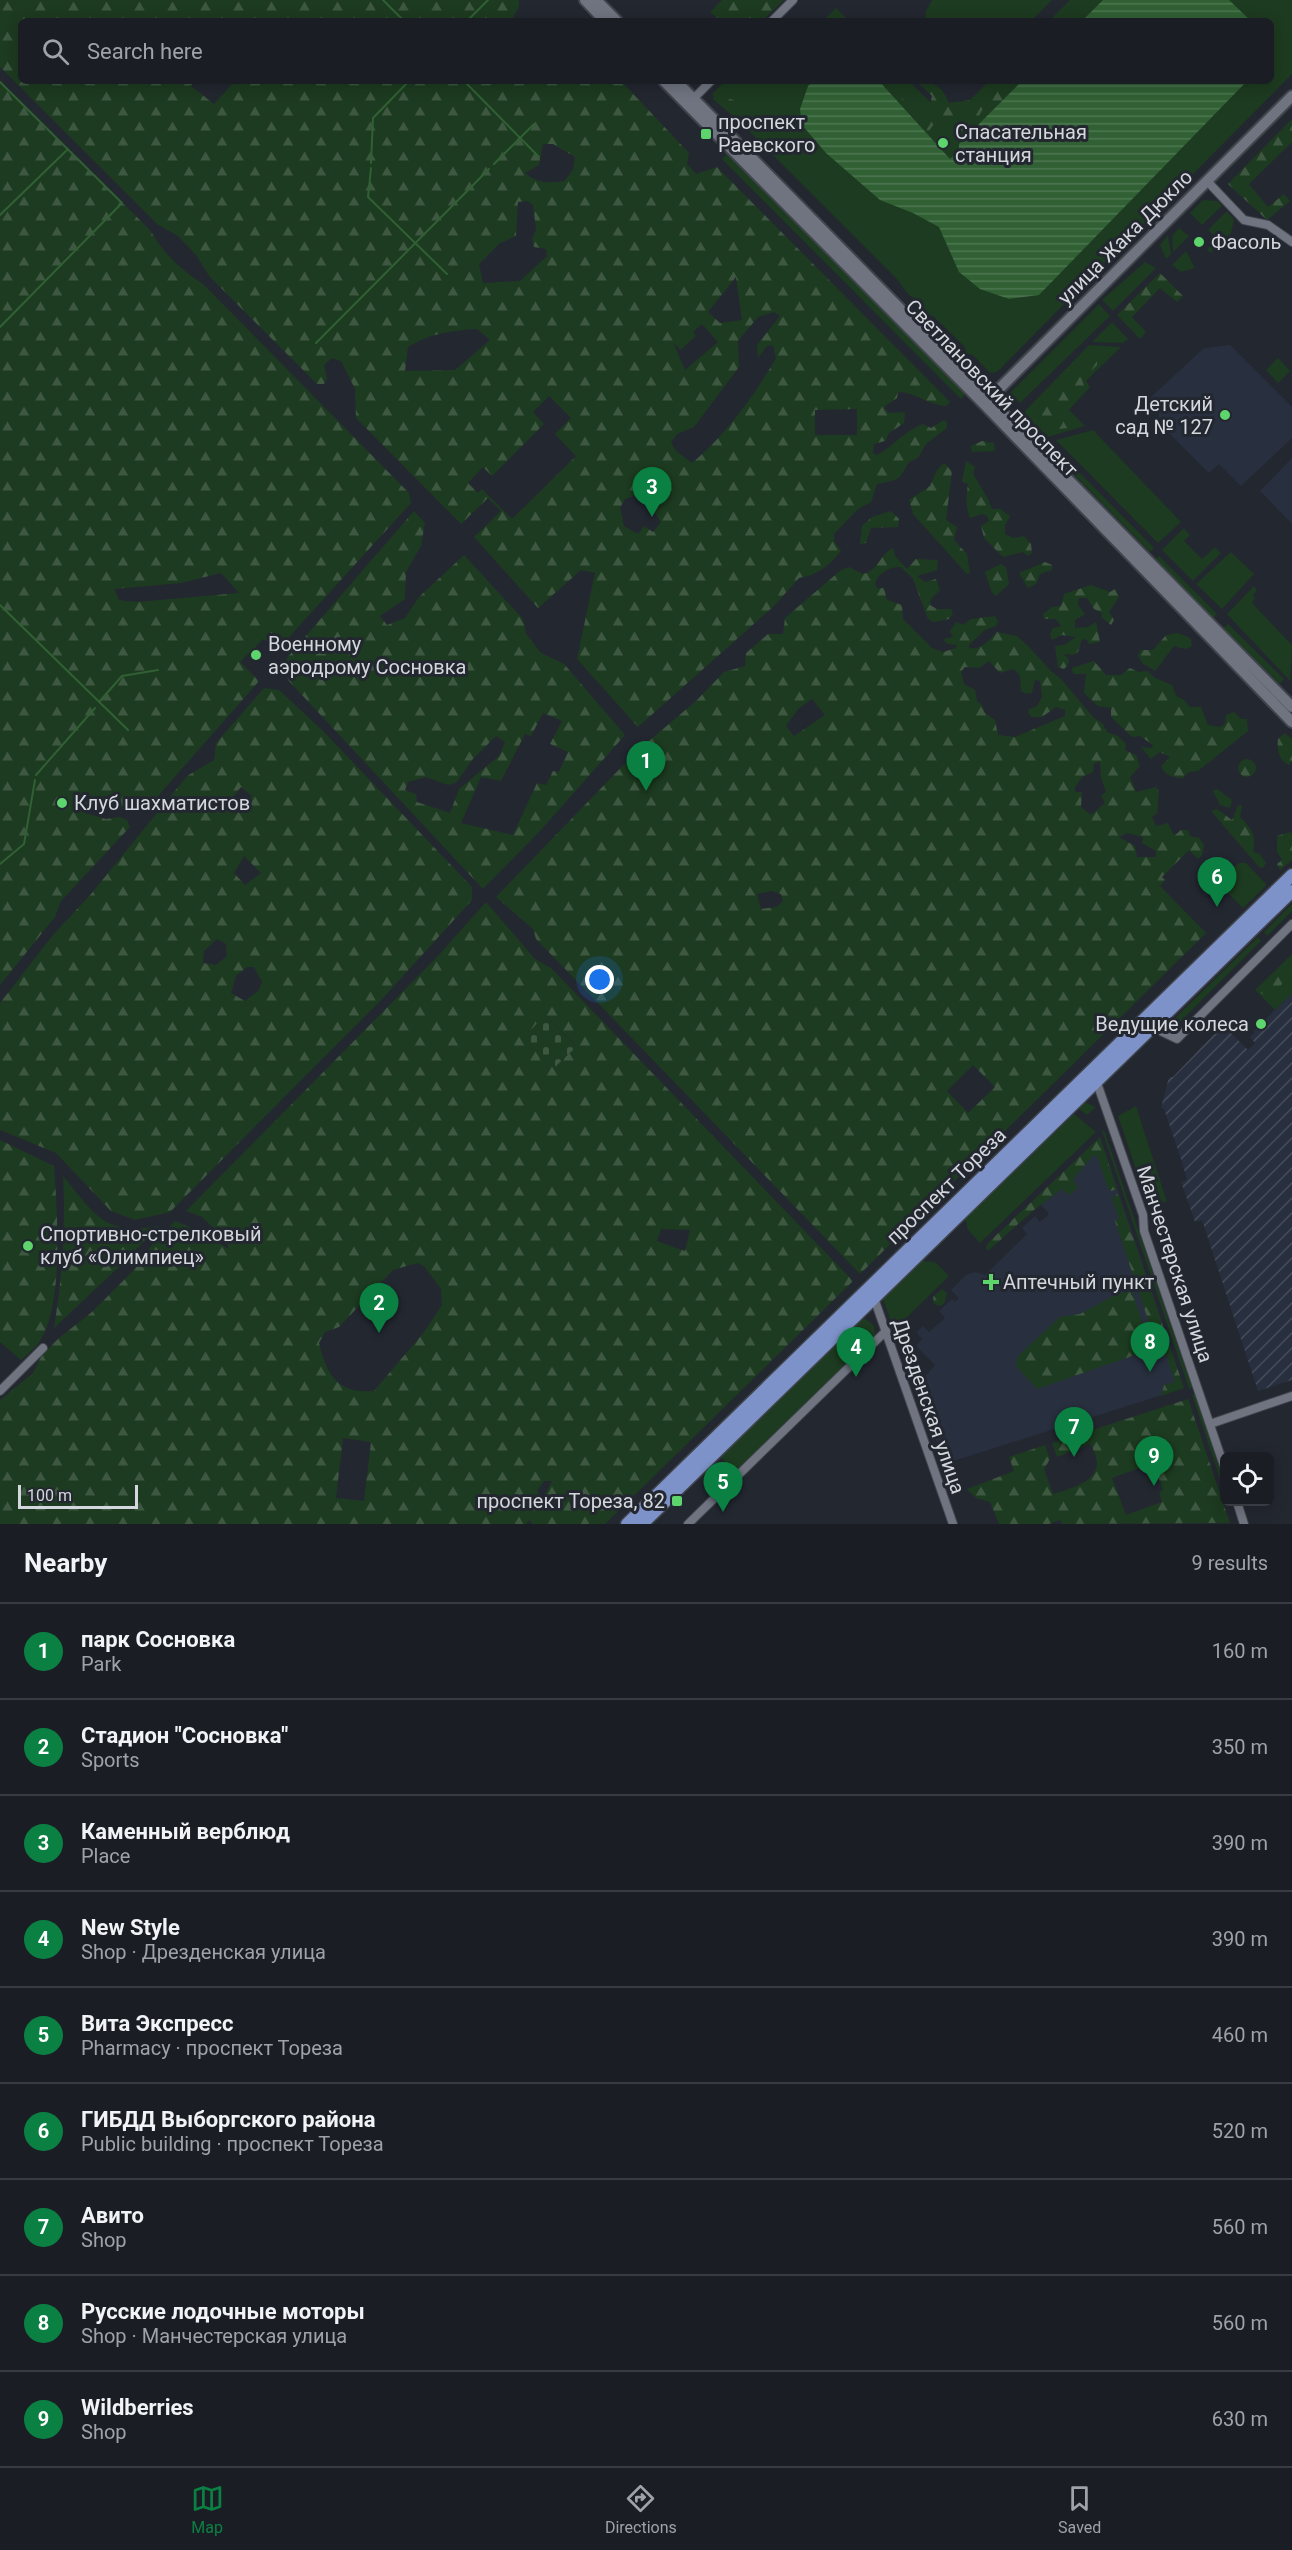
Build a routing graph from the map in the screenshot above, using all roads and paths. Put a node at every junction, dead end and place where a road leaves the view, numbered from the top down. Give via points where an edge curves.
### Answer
1 (585, 0) edge
2 (596, 0) edge
3 (794, 0) edge
4 (602, 18) edge
5 (614, 18) edge
6 (775, 18) edge
7 (668, 84) edge
8 (678, 84) edge
9 (708, 84) edge
10 (1292, 96) edge
11 (690, 101) junction
12 (1207, 180) junction
13 (1292, 242) edge
14 (987, 401) junction
15 (1292, 707) edge
16 (1292, 722) edge
17 (1292, 875) edge
18 (1292, 891) edge
19 (1292, 924) edge
20 (1152, 1027) junction
21 (1093, 1079) junction
22 (874, 1298) junction
23 (886, 1331) junction
24 (43, 1348) dead end
25 (0, 1391) edge
26 (1292, 1396) edge
27 (1210, 1424) junction
28 (1220, 1454) edge
29 (1238, 1506) edge
30 (627, 1524) edge
31 (642, 1524) edge
32 (688, 1524) edge
33 (953, 1524) edge
34 (1245, 1524) edge

1 - 4 main road
2 - 5 main road
3 - 6 street
7 - 11 main road, Светлановский проспект
8 - 11 main road, Светлановский проспект
9 - 11 street
10 - 12 main road, улица Жака Дюкло
11 - 14 main road, Светлановский проспект
12 - 13 street via 1244,220 1268,225
12 - 14 main road, улица Жака Дюкло
14 - 15 main road, Светлановский проспект
14 - 16 main road, Светлановский проспект
17 - 21 main road, проспект Тореза
18 - 20 main road, проспект Тореза
19 - 20 street via 1177,1039
20 - 21 main road, проспект Тореза
21 - 22 main road, проспект Тореза
21 - 27 street, Манчестерская улица via 1143,1215 1144,1231
21 - 30 main road, проспект Тореза
22 - 23 street, Дрезденская улица
22 - 31 main road, проспект Тореза
23 - 32 street
23 - 33 street, Дрезденская улица
24 - 25 street
26 - 27 street
27 - 28 street, Манчестерская улица
29 - 34 street

